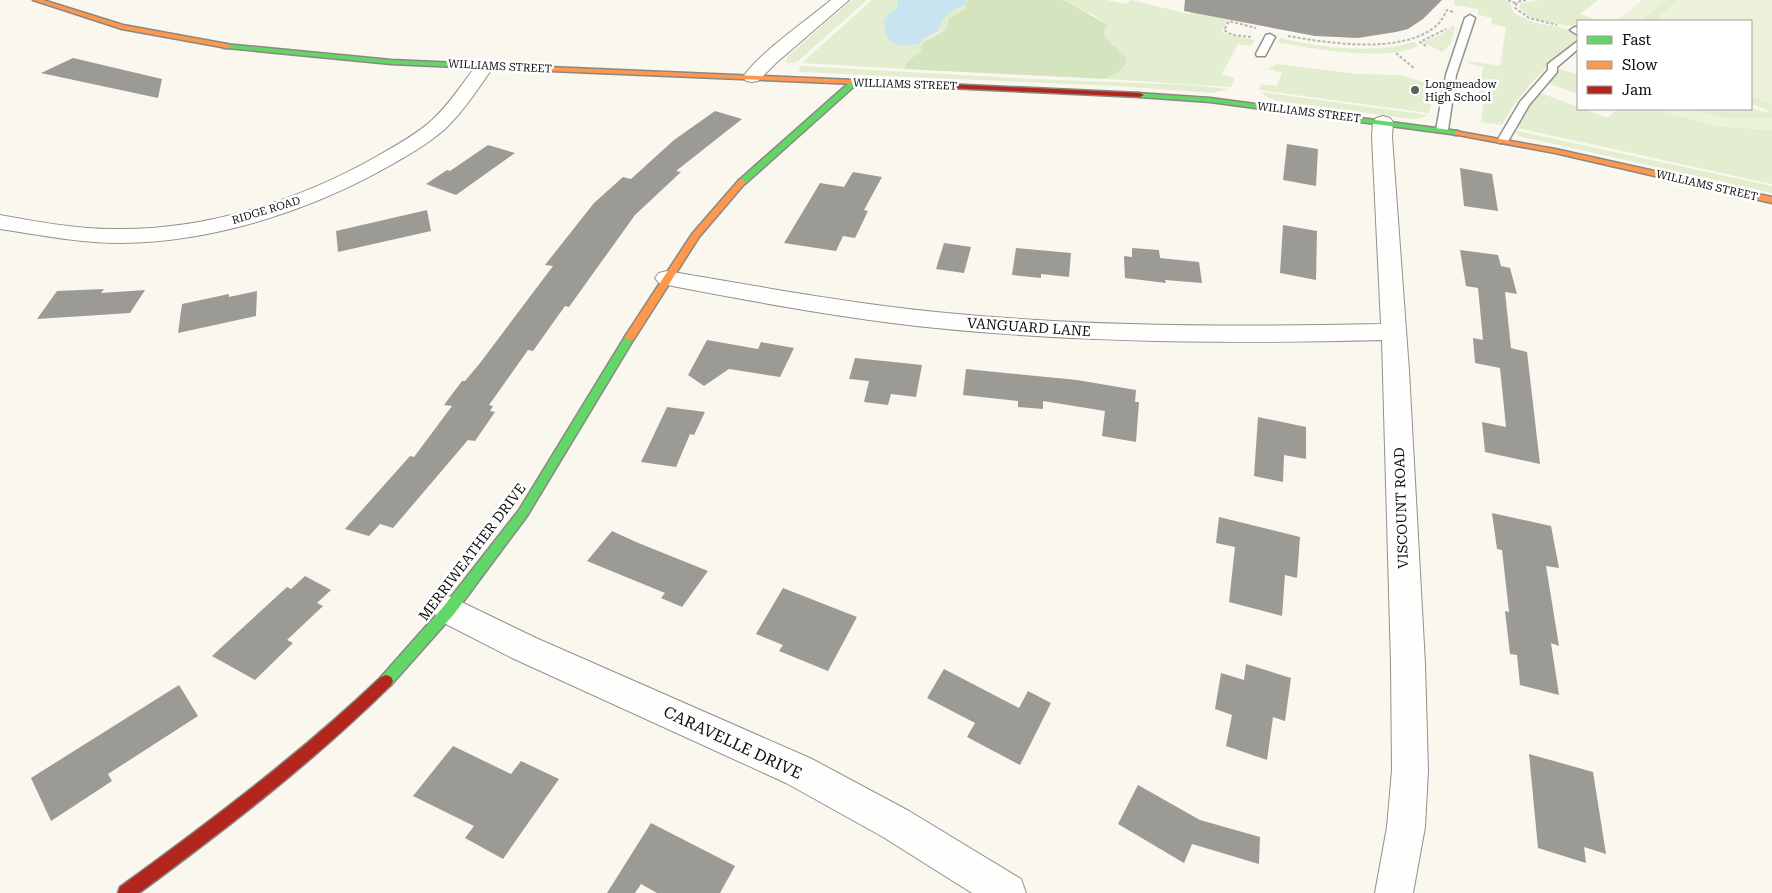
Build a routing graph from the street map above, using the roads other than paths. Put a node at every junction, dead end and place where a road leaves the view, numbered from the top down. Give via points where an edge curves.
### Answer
1 (840, 0) edge
2 (46, 1) edge
3 (1470, 18) dead end
4 (1270, 36) dead end
5 (1577, 45) edge
6 (1261, 54) dead end
7 (485, 66) junction
8 (752, 78) junction
9 (854, 82) junction
10 (1383, 122) junction
11 (1442, 130) junction
12 (1503, 142) junction
13 (1772, 200) edge
14 (0, 222) edge
15 (667, 278) junction
16 (1394, 332) junction
17 (450, 610) junction
18 (126, 893) edge
19 (1007, 893) edge
20 (1394, 893) edge

1 - 8 street
2 - 7 main road, WILLIAMS STREET via 132,28 224,46 327,57
3 - 11 lane via 1451,75
4 - 6 lane
5 - 12 lane via 1552,66 1553,70 1524,104
7 - 8 main road, WILLIAMS STREET
7 - 14 street, RIDGE ROAD via 443,120 416,142 344,181 261,213 185,230 122,236
8 - 9 main road, WILLIAMS STREET
9 - 10 main road, WILLIAMS STREET via 1200,99
9 - 15 main road, MERRIWEATHER DRIVE via 736,187 695,236
10 - 11 main road, WILLIAMS STREET
10 - 16 street, VISCOUNT ROAD
11 - 12 main road, WILLIAMS STREET
12 - 13 main road, WILLIAMS STREET
15 - 16 street, VANGUARD LANE via 876,313 1040,329 1235,335
15 - 17 main road, MERRIWEATHER DRIVE via 523,513
16 - 20 street, VISCOUNT ROAD via 1410,770 1406,827
17 - 18 main road, MERRIWEATHER DRIVE via 372,695 301,758 234,814
17 - 19 street, CARAVELLE DRIVE via 524,648 807,775 896,824

